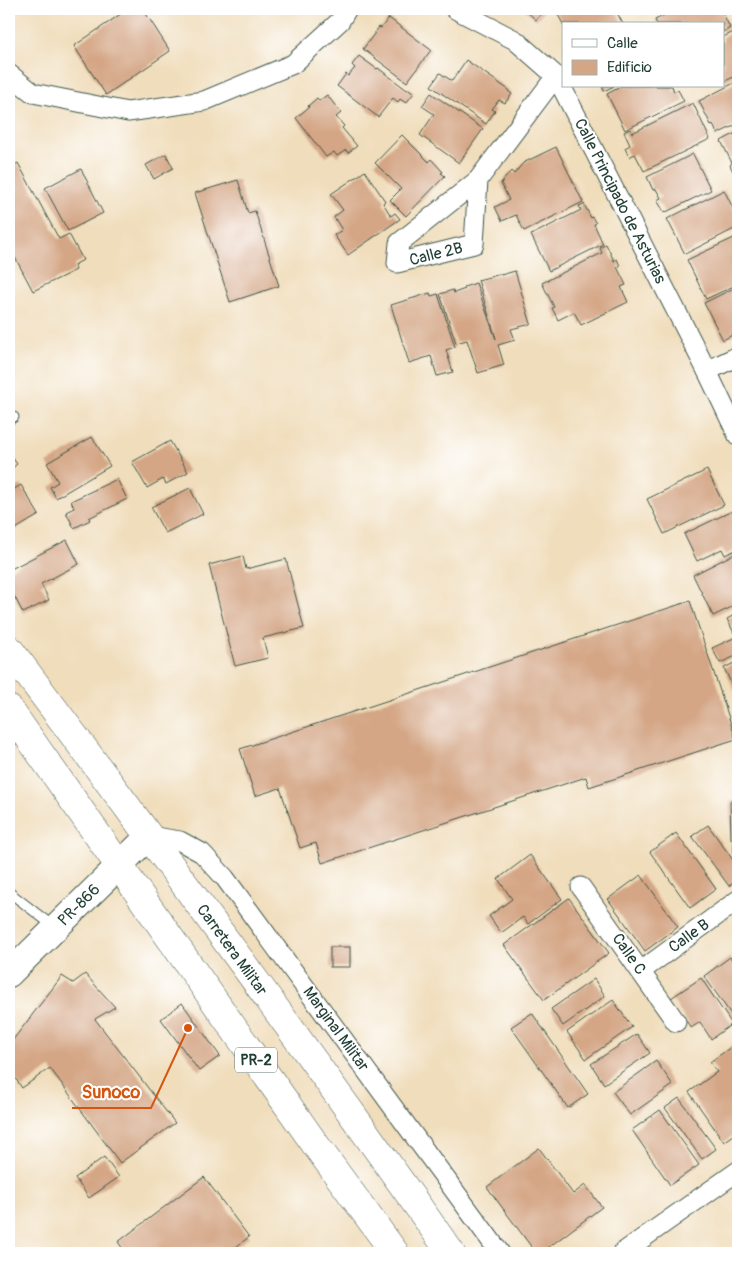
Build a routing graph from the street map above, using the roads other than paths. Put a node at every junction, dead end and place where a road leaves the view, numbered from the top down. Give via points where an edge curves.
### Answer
1 (347, 9) edge
2 (455, 9) edge
3 (9, 74) edge
4 (556, 76) junction
5 (562, 88) edge
6 (562, 88) edge
7 (478, 180) junction
8 (738, 356) edge
9 (707, 371) junction
10 (738, 436) edge
11 (9, 649) edge
12 (9, 710) edge
13 (149, 836) junction
14 (118, 866) junction
15 (581, 887) dead end
16 (9, 892) edge
17 (738, 900) edge
18 (55, 928) junction
19 (641, 971) junction
20 (9, 974) edge
21 (676, 1022) dead end
22 (738, 1171) edge
23 (394, 1253) edge
24 (451, 1253) edge
25 (500, 1253) edge
26 (622, 1253) edge

1 - 3 street via 340,20 293,64 204,101 128,112 33,93
2 - 4 street, Calle Principado de Asturias via 515,40
4 - 6 street, Calle Principado de Asturias
4 - 7 street, Calle 2B
5 - 9 street, Calle Principado de Asturias
7 - 7 street, Calle 2B via 399,243 397,263 474,244
8 - 9 street
9 - 10 street, Calle Principado de Asturias
11 - 13 main road, Carretera Militar / PR-2
12 - 14 main road, PR-2
13 - 14 street, PR-866 / PR-866
13 - 24 main road, Carretera Militar / PR-2
13 - 25 street, Marginal Militar via 180,841 202,853 225,878
14 - 18 street, PR-866 / PR-866
14 - 23 main road, PR-2
15 - 19 street, Calle C
16 - 18 lane
17 - 19 street, Calle B
18 - 20 street, PR-866 / PR-866
19 - 21 street, Calle C
22 - 26 street

